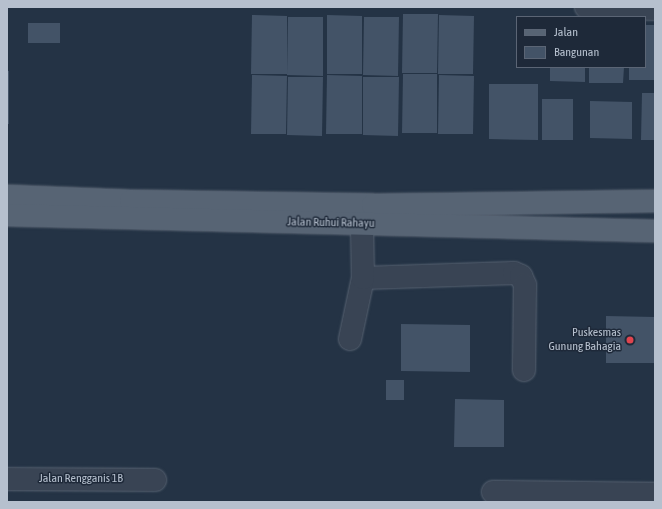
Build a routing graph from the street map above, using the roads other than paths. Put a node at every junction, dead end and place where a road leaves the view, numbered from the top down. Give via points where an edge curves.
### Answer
1 (586, 7) edge
2 (655, 8) edge
3 (7, 196) edge
4 (655, 201) edge
5 (7, 215) edge
6 (362, 224) junction
7 (655, 231) edge
8 (363, 278) junction
9 (350, 339) dead end
10 (524, 370) dead end
11 (7, 479) edge
12 (155, 480) dead end
13 (493, 492) dead end
14 (655, 494) edge

1 - 2 street
3 - 4 main road, Jalan Ruhui Rahayu via 373,205
5 - 6 main road, Jalan Ruhui Rahayu
6 - 7 main road, Jalan Ruhui Rahayu
6 - 8 street
8 - 9 street
8 - 10 street via 514,273 522,276 525,286
11 - 12 street, Jalan Rengganis 1B
13 - 14 street

